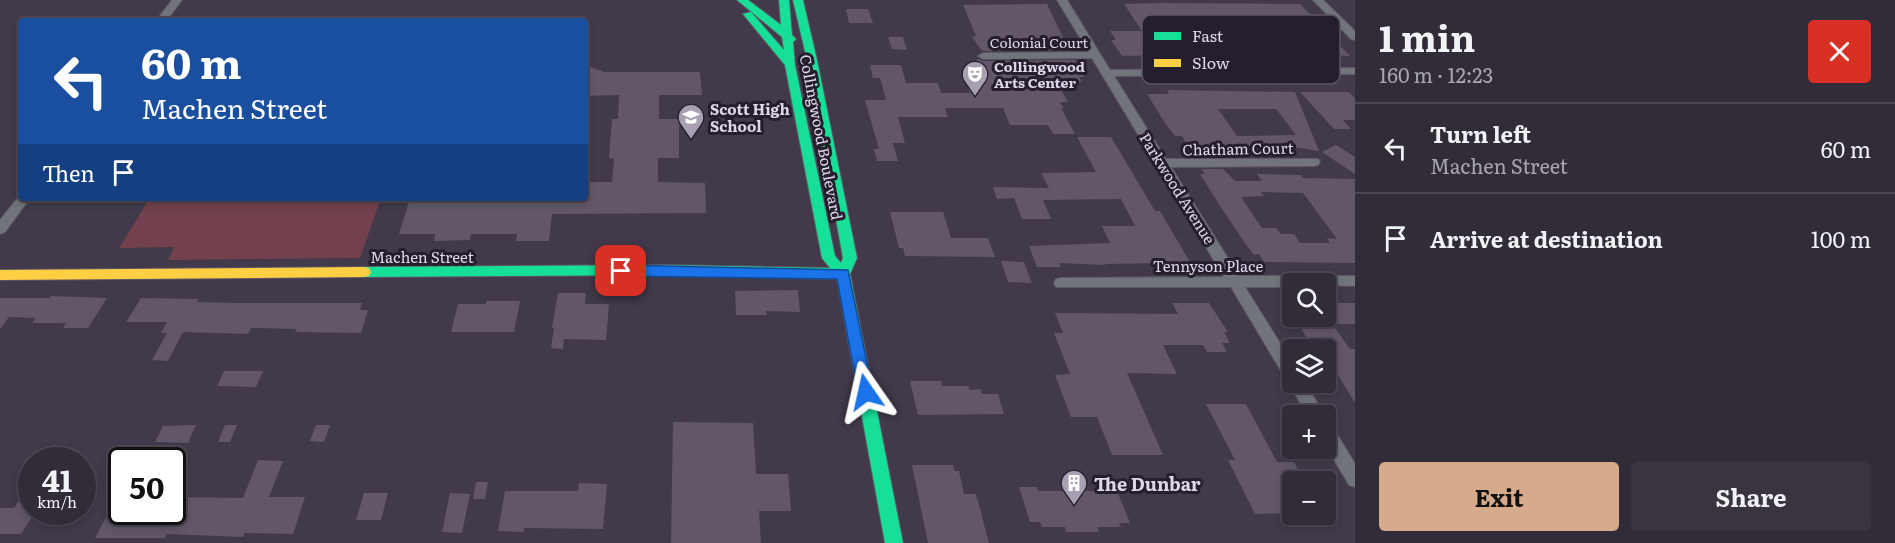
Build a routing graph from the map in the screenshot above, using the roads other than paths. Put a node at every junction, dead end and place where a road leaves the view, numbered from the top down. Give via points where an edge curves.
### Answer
1 (177, 0) edge
2 (741, 0) edge
3 (784, 0) edge
4 (798, 0) edge
5 (1062, 0) edge
6 (1318, 0) edge
7 (1333, 15) edge
8 (163, 18) edge
9 (1340, 22) edge
10 (786, 34) junction
11 (1355, 37) edge
12 (1096, 55) junction
13 (983, 56) dead end
14 (812, 60) junction
15 (790, 65) junction
16 (1340, 71) edge
17 (1355, 71) edge
18 (1107, 73) junction
19 (1142, 73) edge
20 (809, 162) junction
21 (1314, 162) dead end
22 (1162, 163) junction
23 (832, 168) junction
24 (22, 201) edge
25 (0, 229) edge
26 (843, 274) junction
27 (0, 275) edge
28 (1235, 281) junction
29 (1355, 281) edge
30 (1061, 283) dead end
31 (1282, 359) edge
32 (1336, 448) edge
33 (1355, 479) edge
34 (894, 543) edge

1 - 8 street
2 - 10 main road
2 - 15 main road
3 - 10 main road, Collingwood Boulevard
4 - 14 main road, Collingwood Boulevard
5 - 12 street, Parkwood Avenue
6 - 7 street
9 - 11 street
10 - 14 main road
10 - 15 main road, Collingwood Boulevard
12 - 13 street, Colonial Court
12 - 18 street, Parkwood Avenue
14 - 23 main road, Collingwood Boulevard
15 - 20 main road, Collingwood Boulevard
16 - 17 street
18 - 19 street
18 - 22 street, Parkwood Avenue
20 - 23 main road
20 - 26 main road, Collingwood Boulevard via 829,258
21 - 22 street, Chatham Court
22 - 28 street, Parkwood Avenue
23 - 26 main road, Collingwood Boulevard via 850,258
24 - 25 street
26 - 27 main road, Machen Street via 667,270
26 - 34 main road, Collingwood Boulevard
28 - 29 street, Tennyson Place
28 - 30 street, Tennyson Place
28 - 31 street, Parkwood Avenue
32 - 33 street

